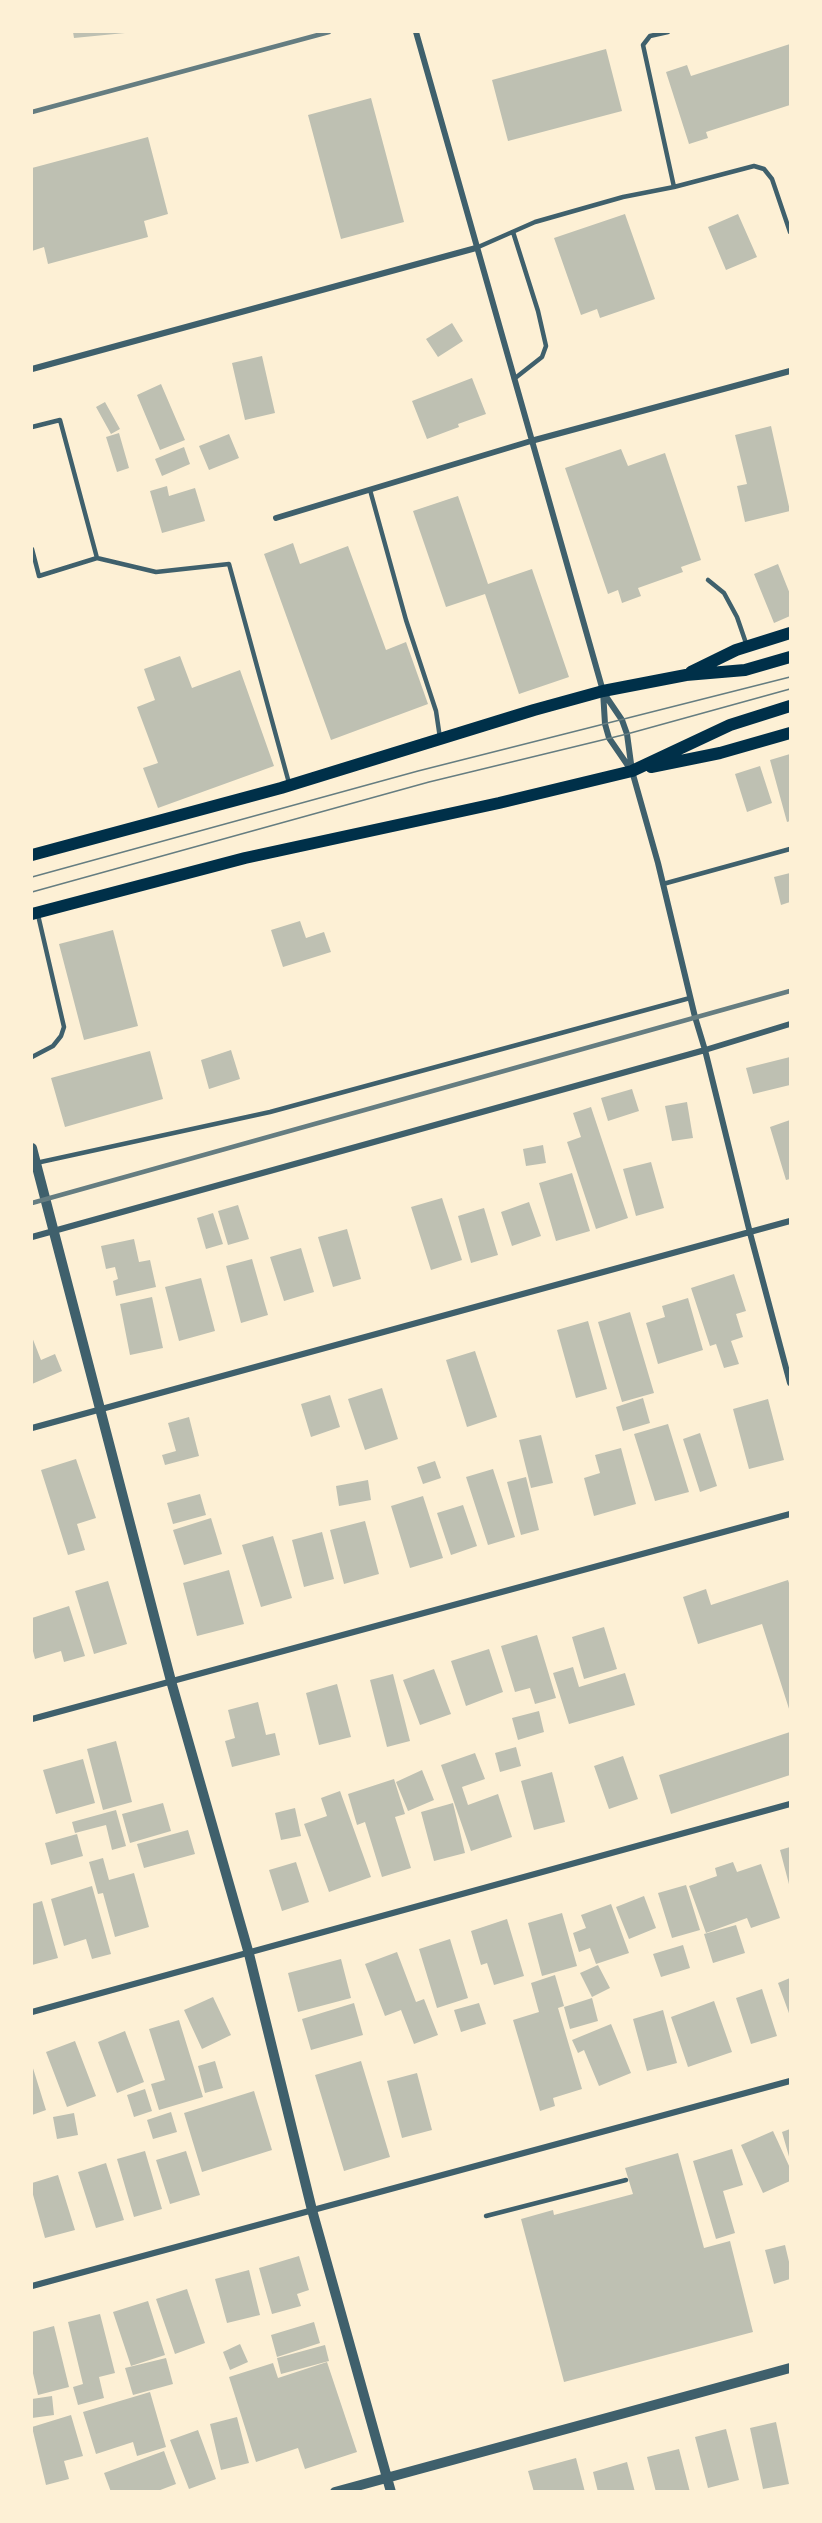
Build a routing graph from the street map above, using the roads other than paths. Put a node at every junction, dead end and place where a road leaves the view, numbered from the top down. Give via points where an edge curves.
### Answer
1 (416, 32) edge
2 (668, 32) edge
3 (674, 187) junction
4 (513, 232) junction
5 (790, 232) edge
6 (476, 248) junction
7 (32, 369) edge
8 (790, 371) edge
9 (514, 379) junction
10 (32, 427) edge
11 (531, 441) junction
12 (370, 490) junction
13 (276, 518) dead end
14 (32, 549) edge
15 (97, 558) junction
16 (708, 580) dead end
17 (790, 633) edge
18 (747, 646) junction
19 (790, 657) edge
20 (686, 675) junction
21 (603, 691) junction
22 (790, 706) edge
23 (790, 733) edge
24 (440, 739) junction
25 (632, 771) junction
26 (290, 786) junction
27 (790, 849) edge
28 (32, 855) edge
29 (663, 884) junction
30 (34, 913) edge
31 (690, 998) junction
32 (790, 1024) edge
33 (705, 1050) junction
34 (32, 1057) edge
35 (32, 1148) edge
36 (35, 1163) junction
37 (790, 1221) edge
38 (54, 1231) junction
39 (750, 1233) junction
40 (32, 1237) edge
41 (790, 1383) edge
42 (100, 1409) junction
43 (32, 1428) edge
44 (790, 1514) edge
45 (171, 1681) junction
46 (32, 1719) edge
47 (790, 1804) edge
48 (249, 1954) junction
49 (32, 2012) edge
50 (790, 2081) edge
51 (626, 2180) dead end
52 (312, 2210) junction
53 (486, 2216) dead end
54 (32, 2286) edge
55 (790, 2368) edge
56 (387, 2477) junction
57 (335, 2492) edge
58 (391, 2492) edge

1 - 6 street
2 - 3 lane via 650,36 643,45
3 - 4 lane via 535,222
3 - 5 lane via 754,166 772,179
4 - 6 lane
4 - 9 lane via 546,346 542,357
6 - 7 street
6 - 9 street
8 - 11 street
9 - 11 street
10 - 15 lane via 60,420
11 - 12 street
11 - 21 street
12 - 13 street
12 - 24 lane via 436,711
14 - 15 lane via 39,576
15 - 26 lane via 156,572 229,564
16 - 18 lane via 724,593
17 - 18 main road
18 - 20 main road
19 - 20 main road via 745,670
20 - 21 main road
21 - 24 main road
21 - 25 street via 622,720
21 - 25 street via 609,738
22 - 25 main road via 730,725
23 - 25 main road via 720,753
24 - 26 main road
25 - 29 street
25 - 30 main road via 244,858
26 - 28 main road
27 - 29 lane
29 - 31 street
30 - 34 lane via 64,1028 53,1046
31 - 33 street
31 - 36 lane via 270,1112
32 - 33 street
33 - 38 street
33 - 39 street
35 - 36 street
36 - 38 street
37 - 39 street
38 - 40 street
38 - 42 street
39 - 41 street
39 - 42 street
42 - 43 street
42 - 45 street
44 - 45 street
45 - 46 street
45 - 48 street
47 - 48 street
48 - 49 street
48 - 52 street
50 - 52 street
51 - 53 lane
52 - 54 street
52 - 56 street
55 - 56 street
56 - 57 street
56 - 58 street

